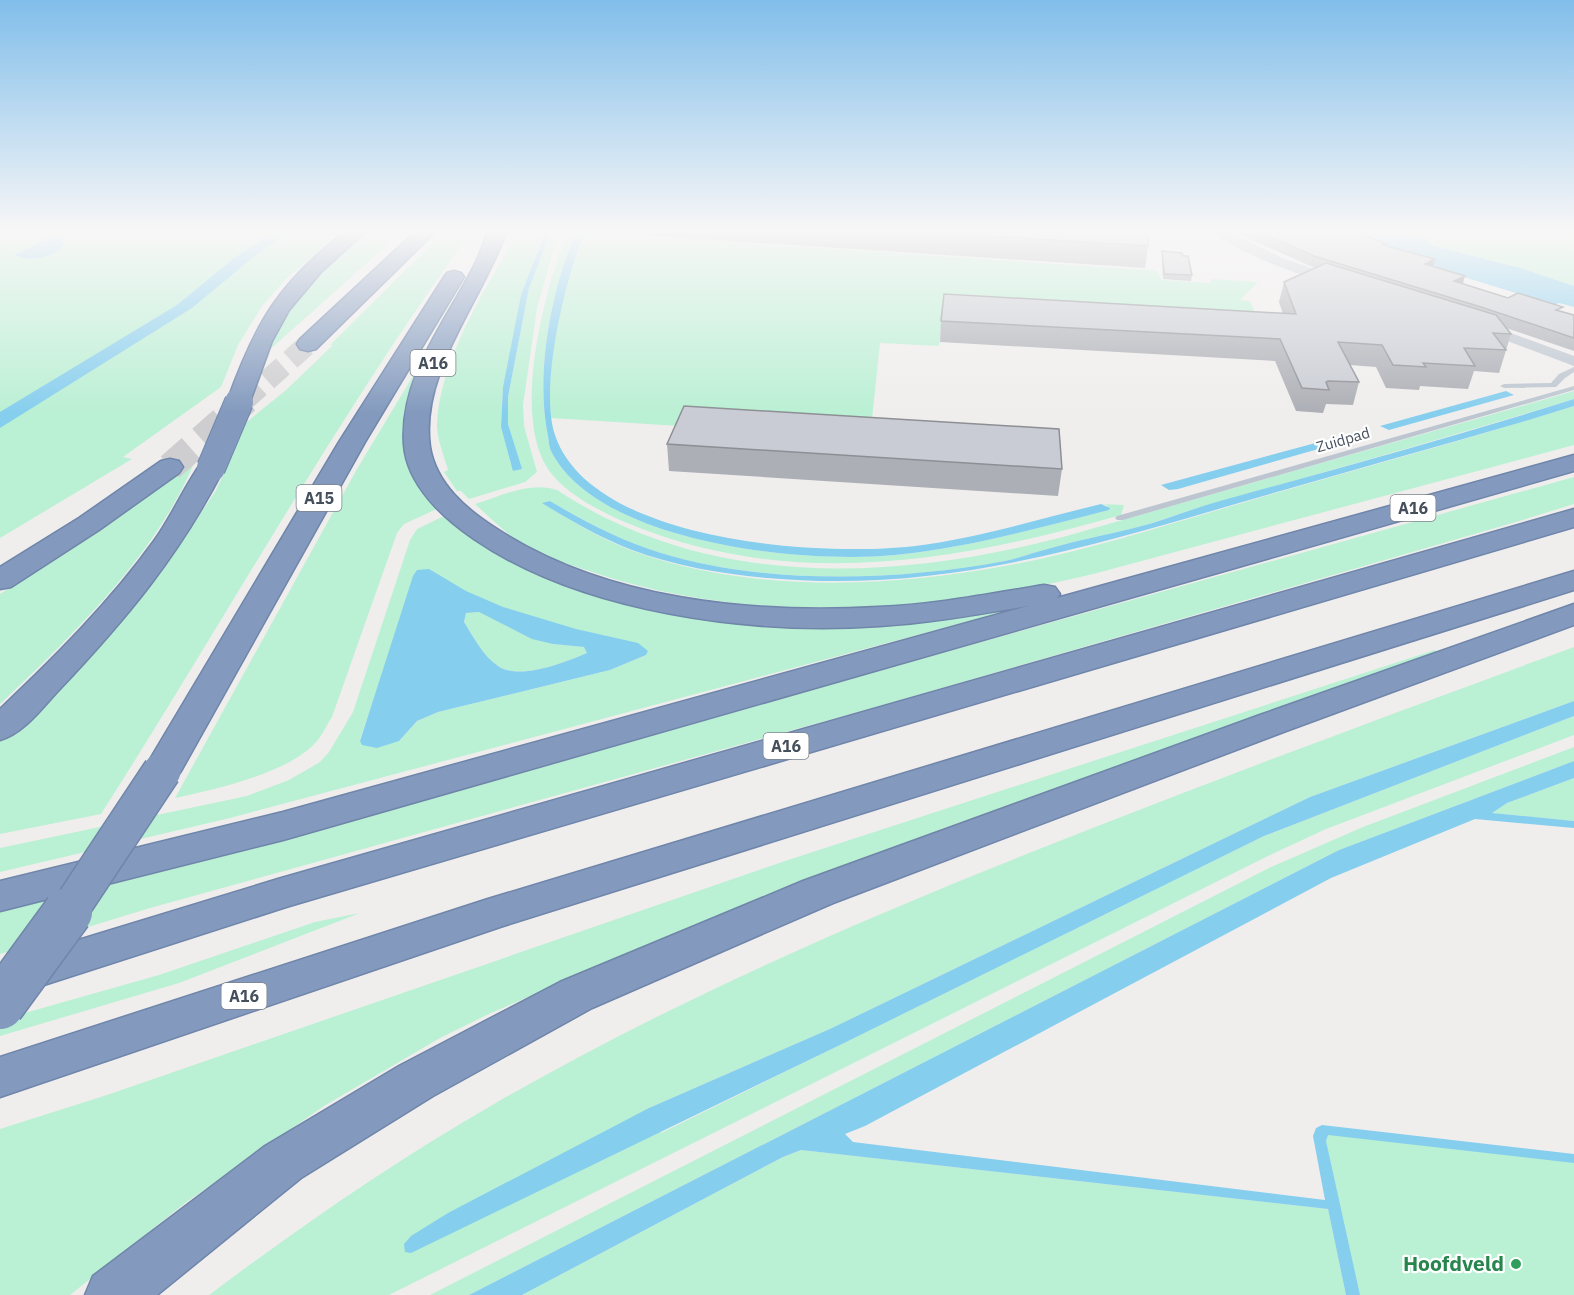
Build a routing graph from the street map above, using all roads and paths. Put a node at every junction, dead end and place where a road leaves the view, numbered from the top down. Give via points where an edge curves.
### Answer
1 (290, 292) edge
2 (362, 292) edge
3 (444, 292) edge
4 (470, 292) edge
5 (1472, 323) edge
6 (308, 344) tunnel mouth
7 (1574, 361) edge
8 (1574, 369) edge
9 (1523, 385) junction
10 (1504, 386) dead end
11 (1574, 388) edge
12 (1536, 399) junction
13 (1574, 463) edge
14 (1120, 518) dead end
15 (1574, 518) edge
16 (0, 553) edge
17 (1252, 554) junction
18 (0, 580) edge
19 (1574, 580) edge
20 (1574, 614) edge
21 (0, 729) edge
22 (0, 896) edge
23 (0, 981) edge
24 (0, 1005) edge
25 (0, 1077) edge
26 (113, 1295) edge

1 - 21 highway, bridge via 260,342 211,468 159,554 91,636
2 - 6 highway
3 - 24 highway, A15, bridge via 352,442 162,771 61,923
4 - 17 highway, A16 via 433,363 417,419 417,448 424,473 451,507 483,534 512,552 603,588 730,613 877,617 951,610 1155,568
5 - 7 street
8 - 9 lane via 1553,385
9 - 10 lane
9 - 12 lane
11 - 12 lane, Zuidpad
12 - 14 lane, Zuidpad
13 - 17 highway, A16
15 - 23 highway, A16 via 290,891
16 - 18 highway via 159,466 89,524
17 - 22 highway, A16 via 283,826
19 - 25 highway, A16 via 488,915
20 - 26 highway via 818,892 576,995 416,1081 284,1162

